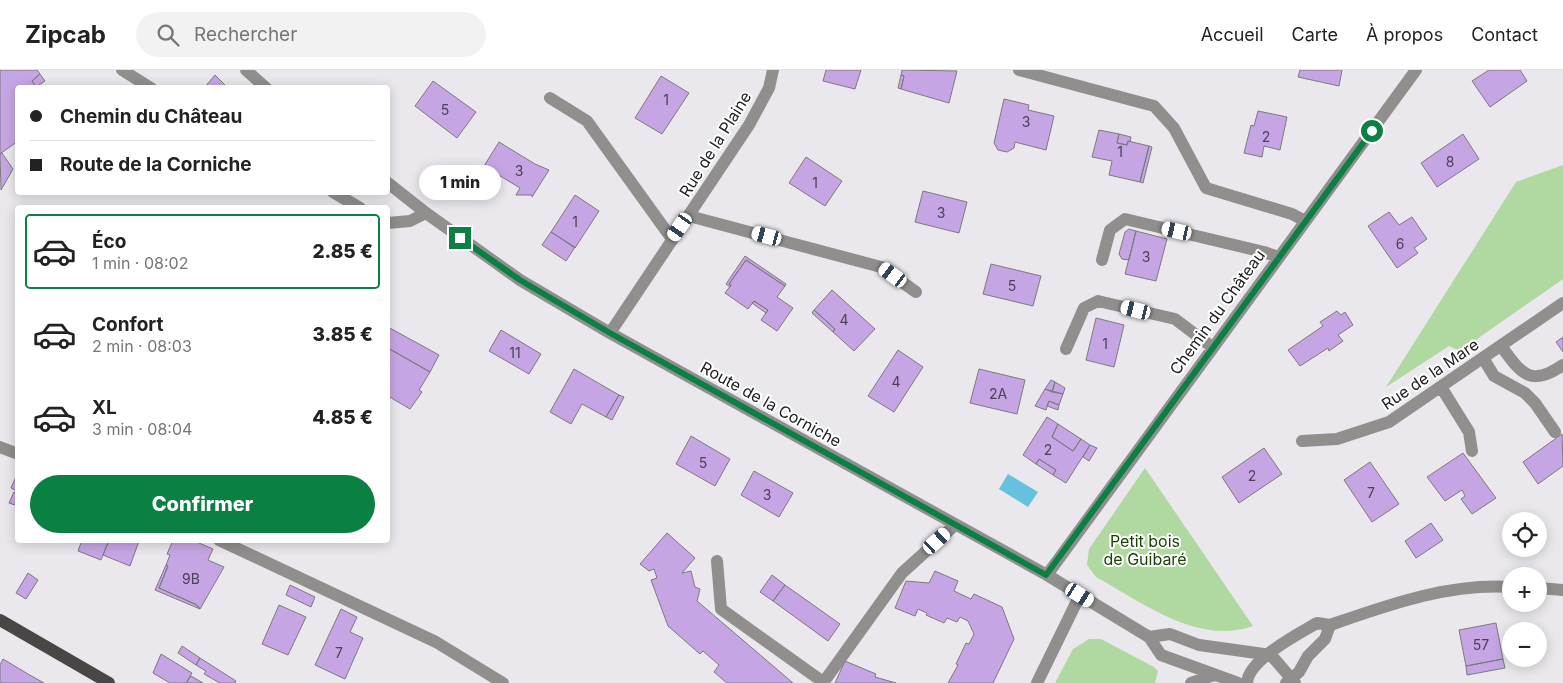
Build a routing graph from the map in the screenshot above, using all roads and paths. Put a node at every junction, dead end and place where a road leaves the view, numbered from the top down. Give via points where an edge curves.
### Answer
1 (122, 70) edge
2 (246, 70) edge
3 (773, 70) edge
4 (1019, 70) edge
5 (1416, 70) edge
6 (146, 85) edge
7 (263, 85) edge
8 (550, 98) dead end
9 (390, 186) edge
10 (338, 195) edge
11 (355, 205) edge
12 (426, 213) junction
13 (689, 216) junction
14 (1305, 221) junction
15 (390, 223) edge
16 (672, 239) junction
17 (1278, 258) junction
18 (1102, 260) dead end
19 (916, 292) dead end
20 (1563, 303) edge
21 (610, 333) junction
22 (1501, 346) junction
23 (1212, 347) junction
24 (1066, 349) dead end
25 (1483, 358) junction
26 (1563, 365) edge
27 (1441, 387) junction
28 (1556, 432) dead end
29 (1302, 441) dead end
30 (0, 447) edge
31 (1472, 451) dead end
32 (15, 453) edge
33 (955, 525) junction
34 (225, 543) edge
35 (717, 561) dead end
36 (1046, 575) junction
37 (1502, 586) edge
38 (1547, 589) edge
39 (1563, 590) edge
40 (1080, 595) junction
41 (0, 620) edge
42 (1330, 625) junction
43 (1149, 637) junction
44 (1268, 654) junction
45 (1214, 675) junction
46 (1295, 680) edge
47 (109, 683) edge
48 (503, 683) edge
49 (823, 683) edge
50 (1037, 683) edge
51 (1191, 683) edge
52 (1238, 683) edge
53 (1247, 683) edge

1 - 6 street
2 - 7 street
3 - 13 street, Rue de la Plaine via 769,88 749,125
4 - 14 street via 1154,106 1174,128 1206,188 1292,214
5 - 14 street, Chemin du Château
8 - 16 street via 587,120
9 - 12 street, Route de la Corniche
10 - 11 street
12 - 15 street via 410,221
12 - 21 street, Route de la Corniche via 520,280
13 - 16 street, Rue de la Plaine
13 - 19 street via 881,267
14 - 17 street, Chemin du Château
16 - 21 street, Rue de la Plaine
17 - 18 street via 1125,219 1110,230
17 - 23 street, Chemin du Château
20 - 22 street, Rue de la Mare
21 - 33 street, Route de la Corniche
22 - 25 street, Rue de la Mare
22 - 26 street via 1518,369 1529,376 1549,375
23 - 24 street via 1175,319 1098,300 1084,308
23 - 36 street, Chemin du Château
25 - 27 street, Rue de la Mare
25 - 28 street via 1494,376 1525,393 1535,403
27 - 29 street, Rue de la Mare via 1389,422 1337,439
27 - 31 street via 1468,432
30 - 32 street
33 - 36 street, Route de la Corniche
33 - 49 street via 902,573
34 - 48 street via 436,642
35 - 49 street via 721,609
36 - 40 street, Route de la Corniche
37 - 42 street via 1427,594
38 - 39 street
40 - 43 street, Route de la Corniche
40 - 50 street
41 - 47 main road
42 - 44 street via 1317,622
42 - 46 street via 1325,639 1308,656
43 - 44 street via 1170,634 1199,645
43 - 45 street, Route de la Corniche via 1161,655
44 - 46 street
44 - 53 street via 1251,670
45 - 51 street
45 - 52 street, Route de la Corniche

